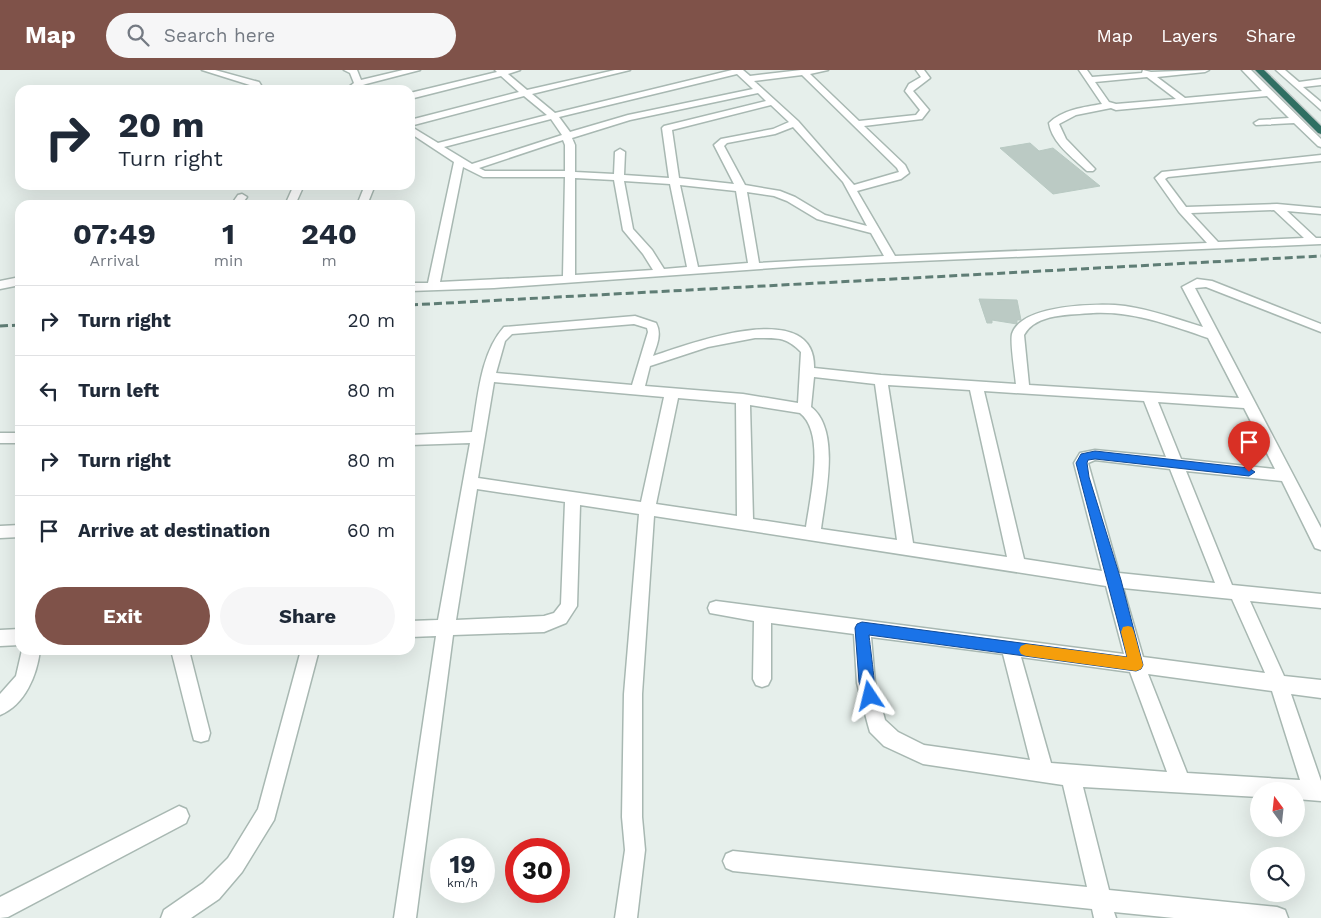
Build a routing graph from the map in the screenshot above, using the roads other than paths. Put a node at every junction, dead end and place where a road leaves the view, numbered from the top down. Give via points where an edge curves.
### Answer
1 (206, 70) edge
2 (416, 70) edge
3 (516, 70) edge
4 (626, 70) edge
5 (739, 70) edge
6 (824, 70) edge
7 (920, 70) edge
8 (1083, 70) edge
9 (1205, 70) edge
10 (1246, 70) edge
11 (1259, 70) edge
12 (1282, 70) edge
13 (351, 71) edge
14 (1179, 71) edge
15 (501, 72) edge
16 (803, 72) junction
17 (1145, 72) edge
18 (747, 79) junction
19 (1089, 80) junction
20 (1321, 82) edge
21 (257, 85) edge
22 (358, 85) edge
23 (366, 85) edge
24 (1297, 85) junction
25 (759, 90) junction
26 (524, 93) junction
27 (1268, 94) junction
28 (415, 95) edge
29 (1184, 101) junction
30 (773, 102) junction
31 (1108, 106) junction
32 (1321, 107) edge
33 (553, 116) junction
34 (1297, 120) junction
35 (415, 122) edge
36 (795, 123) junction
37 (1259, 123) dead end
38 (857, 124) junction
39 (1321, 131) edge
40 (415, 132) edge
41 (567, 135) junction
42 (1321, 144) edge
43 (437, 146) junction
44 (620, 152) dead end
45 (1321, 158) edge
46 (459, 162) junction
47 (472, 167) junction
48 (1090, 169) dead end
49 (568, 174) junction
50 (619, 178) junction
51 (674, 181) junction
52 (740, 188) junction
53 (852, 189) junction
54 (1277, 207) junction
55 (1183, 210) junction
56 (1317, 211) edge
57 (1321, 219) edge
58 (875, 231) junction
59 (1317, 241) edge
60 (1215, 245) junction
61 (891, 258) junction
62 (754, 266) junction
63 (693, 270) junction
64 (660, 272) junction
65 (569, 279) junction
66 (15, 282) edge
67 (0, 285) edge
68 (432, 286) junction
69 (415, 287) edge
70 (1321, 328) edge
71 (1212, 336) junction
72 (644, 364) junction
73 (806, 372) junction
74 (488, 377) junction
75 (881, 380) junction
76 (976, 386) junction
77 (1023, 389) junction
78 (637, 390) junction
79 (672, 393) junction
80 (1149, 397) junction
81 (743, 400) junction
82 (1248, 403) junction
83 (804, 409) junction
84 (478, 437) junction
85 (415, 440) edge
86 (1177, 464) junction
87 (1285, 476) junction
88 (470, 482) junction
89 (573, 498) junction
90 (647, 509) junction
91 (745, 524) junction
92 (15, 531) edge
93 (0, 532) edge
94 (813, 535) junction
95 (1321, 543) edge
96 (906, 550) junction
97 (1017, 566) junction
98 (1114, 580) junction
99 (1233, 592) junction
100 (1321, 601) edge
101 (716, 608) dead end
102 (764, 615) junction
103 (446, 627) junction
104 (862, 628) junction
105 (415, 629) edge
106 (15, 637) edge
107 (0, 638) edge
108 (1010, 648) junction
109 (31, 655) edge
110 (181, 655) edge
111 (309, 655) edge
112 (1136, 665) junction
113 (762, 679) dead end
114 (1278, 684) junction
115 (1321, 690) edge
116 (0, 706) edge
117 (201, 733) dead end
118 (1042, 772) junction
119 (1072, 776) junction
120 (1181, 782) junction
121 (1317, 790) edge
122 (179, 816) dead end
123 (732, 860) dead end
124 (0, 909) edge
125 (1102, 909) edge
126 (172, 918) edge
127 (405, 918) edge
128 (626, 918) edge
129 (1277, 918) edge

1 - 21 street
2 - 23 street
3 - 15 street
4 - 26 street
5 - 18 street
5 - 33 street
6 - 16 street
7 - 38 street via 926,78 909,91 925,110 924,114
8 - 19 street
9 - 14 street
10 - 27 street
11 - 39 highway
12 - 24 street
13 - 22 street
14 - 17 street
15 - 26 street
15 - 28 street
16 - 18 street
16 - 38 street
17 - 19 street
17 - 29 street
18 - 25 street
19 - 31 street
20 - 24 street
24 - 32 street
25 - 30 street
25 - 41 street via 668,108
26 - 33 street
26 - 35 street
27 - 29 street
27 - 34 street
29 - 31 street
30 - 36 street
30 - 51 street via 667,128
31 - 48 street via 1061,117 1054,124 1058,136
33 - 41 street
33 - 43 street
34 - 37 street
34 - 42 street
36 - 52 street via 719,145
36 - 53 street
38 - 53 street via 896,160 904,173
40 - 43 street
41 - 47 street
41 - 49 street via 570,145
43 - 46 street
44 - 50 street
45 - 55 street via 1165,174 1160,178
46 - 47 street
46 - 68 street
47 - 49 street via 483,174
49 - 50 street
49 - 65 street
50 - 51 street
50 - 64 street via 628,230 648,252
51 - 52 street
51 - 63 street
52 - 58 street via 776,193 821,217
52 - 62 street
53 - 58 street
54 - 55 street
54 - 56 street
54 - 59 street
55 - 60 street
56 - 57 street
58 - 61 street
59 - 60 street
60 - 61 street
61 - 62 street
62 - 63 street
63 - 64 street
64 - 65 street
65 - 68 street
66 - 67 street
68 - 69 street
70 - 71 street via 1208,284 1197,283 1188,288
71 - 77 street via 1165,319 1112,309 1032,318 1022,326 1018,335
71 - 82 street
72 - 73 street via 734,335 754,333 793,338 802,344 808,354
72 - 74 street via 654,332 652,326 644,322 516,328 508,330 499,340
72 - 78 street
73 - 75 street
73 - 83 street
74 - 78 street
74 - 84 street
75 - 76 street
75 - 96 street
76 - 77 street
76 - 97 street
77 - 80 street
78 - 79 street
79 - 81 street
79 - 90 street
80 - 82 street
80 - 86 street
81 - 83 street
81 - 91 street
82 - 87 street
83 - 94 street via 817,424 821,440
84 - 85 street
84 - 88 street
86 - 87 street
86 - 98 street via 1095,455 1085,457 1081,463
86 - 99 street
87 - 95 street
88 - 89 street
88 - 103 street
89 - 90 street
89 - 103 street via 570,606 560,618 544,624
90 - 91 street
90 - 128 street via 633,694 632,818 635,850
91 - 94 street
92 - 93 street
94 - 96 street
96 - 97 street
97 - 98 street
98 - 99 street
98 - 112 street
99 - 100 street
99 - 114 street
101 - 102 street
102 - 104 street
102 - 113 street
103 - 105 street
103 - 127 street
104 - 108 street
104 - 118 street via 866,682 877,725 891,739 923,754
106 - 107 street
108 - 112 street
108 - 118 street
109 - 116 street via 22,684
110 - 117 street
111 - 126 street via 267,813 235,865 211,891
112 - 114 street
112 - 120 street
114 - 115 street
114 - 121 street
118 - 119 street
119 - 120 street
119 - 125 street
120 - 121 street
122 - 124 street
123 - 125 street
125 - 129 street

